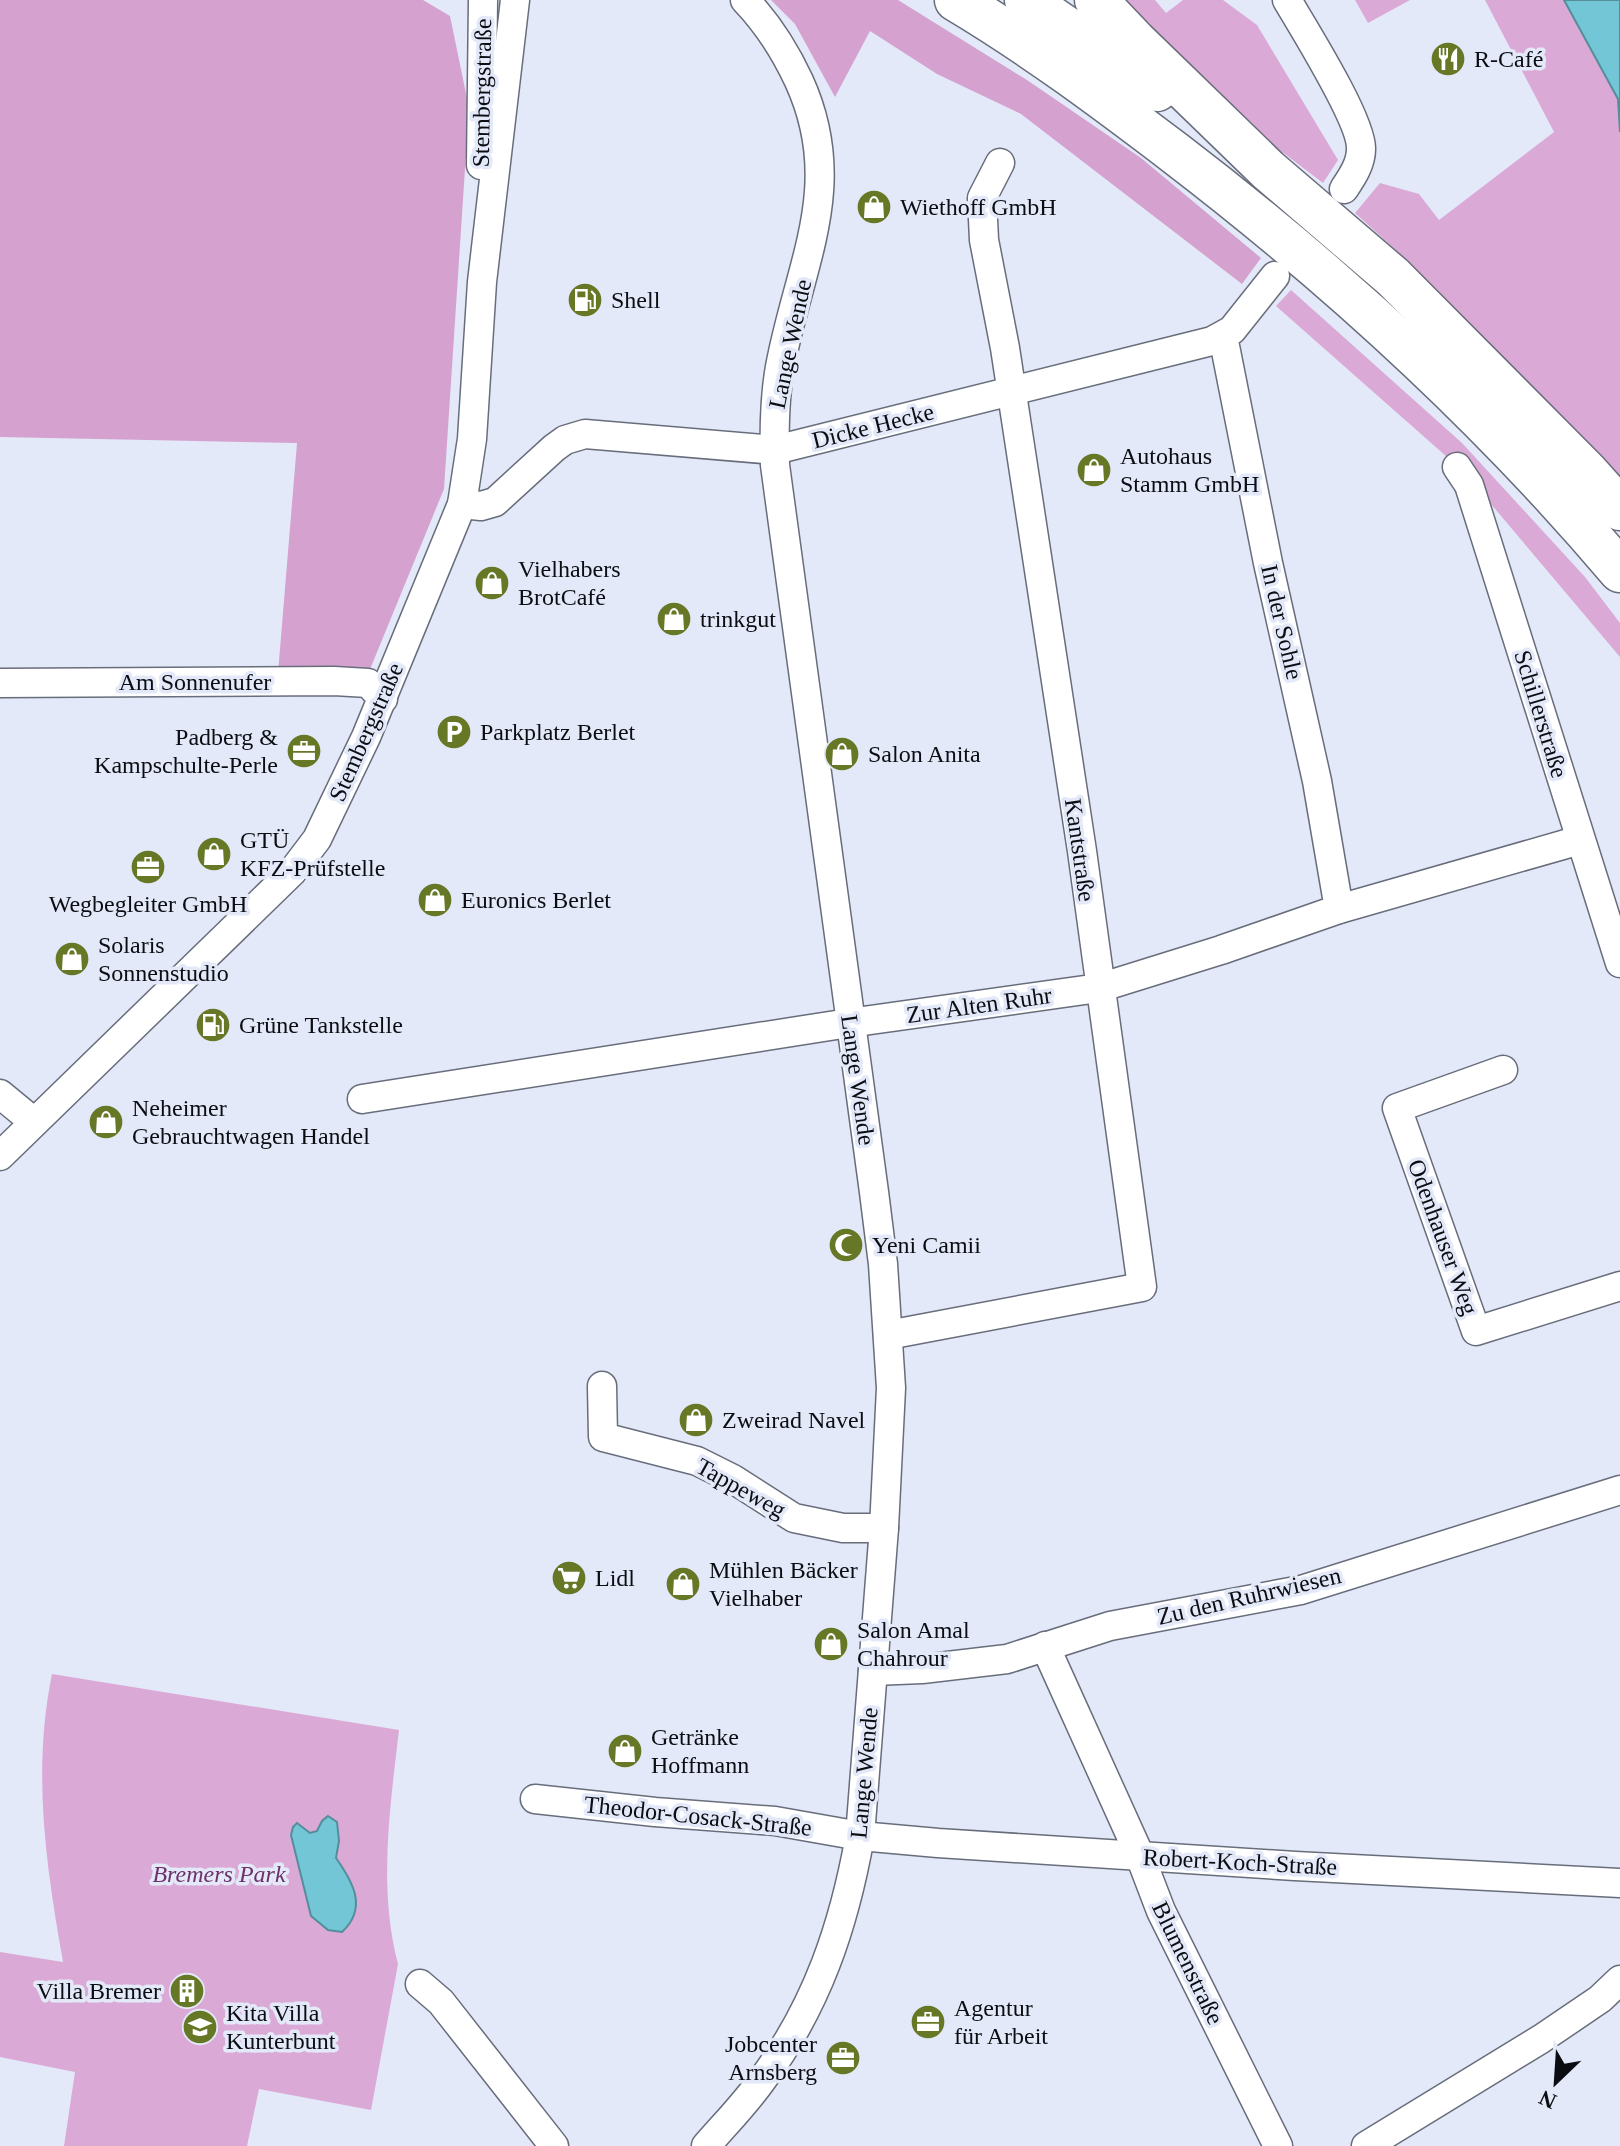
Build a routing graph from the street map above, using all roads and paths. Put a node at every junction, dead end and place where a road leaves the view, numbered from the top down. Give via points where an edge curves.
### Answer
1 (483, 0) edge
2 (515, 0) edge
3 (532, 0) edge
4 (745, 0) edge
5 (956, 0) edge
6 (1026, 0) edge
7 (1096, 0) edge
8 (1287, 0) edge
9 (511, 30) junction
10 (1000, 163) dead end
11 (1268, 170) junction
12 (1344, 189) dead end
13 (1275, 276) dead end
14 (482, 282) junction
15 (1223, 336) junction
16 (1011, 392) junction
17 (775, 450) junction
18 (1457, 467) dead end
19 (462, 504) junction
20 (1620, 509) edge
21 (1620, 571) edge
22 (0, 683) edge
23 (383, 699) junction
24 (1580, 840) junction
25 (1339, 909) junction
26 (1620, 963) edge
27 (1099, 988) junction
28 (849, 1023) junction
29 (1503, 1070) dead end
30 (0, 1094) edge
31 (362, 1099) dead end
32 (34, 1122) junction
33 (0, 1156) edge
34 (1620, 1286) edge
35 (888, 1335) junction
36 (602, 1386) dead end
37 (1620, 1490) edge
38 (884, 1528) junction
39 (1045, 1646) junction
40 (873, 1671) junction
41 (535, 1799) dead end
42 (860, 1836) junction
43 (1140, 1856) junction
44 (1620, 1883) edge
45 (1620, 1980) edge
46 (420, 1984) dead end
47 (554, 2146) edge
48 (706, 2146) edge
49 (1278, 2146) edge
50 (1366, 2146) edge

1 - 14 street, Stembergstraße
2 - 9 street, Stembergstraße
3 - 9 street
4 - 17 street, Lange Wende via 787,57 819,145 817,220 779,369
5 - 21 highway via 1064,70 1288,242 1469,407
6 - 11 highway
7 - 11 highway
8 - 12 street via 1360,136 1360,158
9 - 14 street, Stembergstraße
10 - 16 street, Kantstraße via 985,188 981,208
11 - 20 highway via 1393,277
13 - 15 street, Dicke Hecke
14 - 19 street, Stembergstraße via 472,439
15 - 16 street, Dicke Hecke
15 - 25 street, In der Sohle
16 - 17 street, Dicke Hecke
16 - 27 street, Kantstraße
17 - 19 street, Dicke Hecke via 585,434 554,448 495,502
17 - 28 street, Lange Wende
18 - 24 street, Schillerstraße via 1474,500
19 - 23 street, Stembergstraße
22 - 23 street, Am Sonnenufer via 334,681 368,683
23 - 32 street, Stembergstraße via 300,863
24 - 25 street, Zur Alten Ruhr
24 - 26 street, Schillerstraße
25 - 27 street, Zur Alten Ruhr
27 - 28 street, Zur Alten Ruhr
27 - 35 street, Kantstraße via 1142,1287
28 - 31 street, Zur Alten Ruhr
28 - 35 street, Lange Wende via 876,1206
29 - 34 street, Odenhauser Weg via 1397,1108 1476,1331
30 - 32 street
32 - 33 street, Stembergstraße
35 - 38 street, Lange Wende via 891,1388
36 - 38 street, Tappeweg via 603,1437 697,1461 794,1518 843,1528
37 - 39 street, Zu den Ruhrwiesen via 1301,1590 1110,1626
38 - 40 street, Lange Wende
39 - 40 street, Zu den Ruhrwiesen via 1007,1659
39 - 43 street, Blumenstraße
40 - 42 street, Lange Wende
41 - 42 street, Theodor-Cosack-Straße via 775,1821
42 - 43 street, Robert-Koch-Straße
42 - 48 street, Lange Wende via 838,1933 812,1997 762,2081
43 - 44 street, Robert-Koch-Straße
43 - 49 street, Blumenstraße via 1161,1911
45 - 50 street via 1541,2039
46 - 47 street via 441,2002

